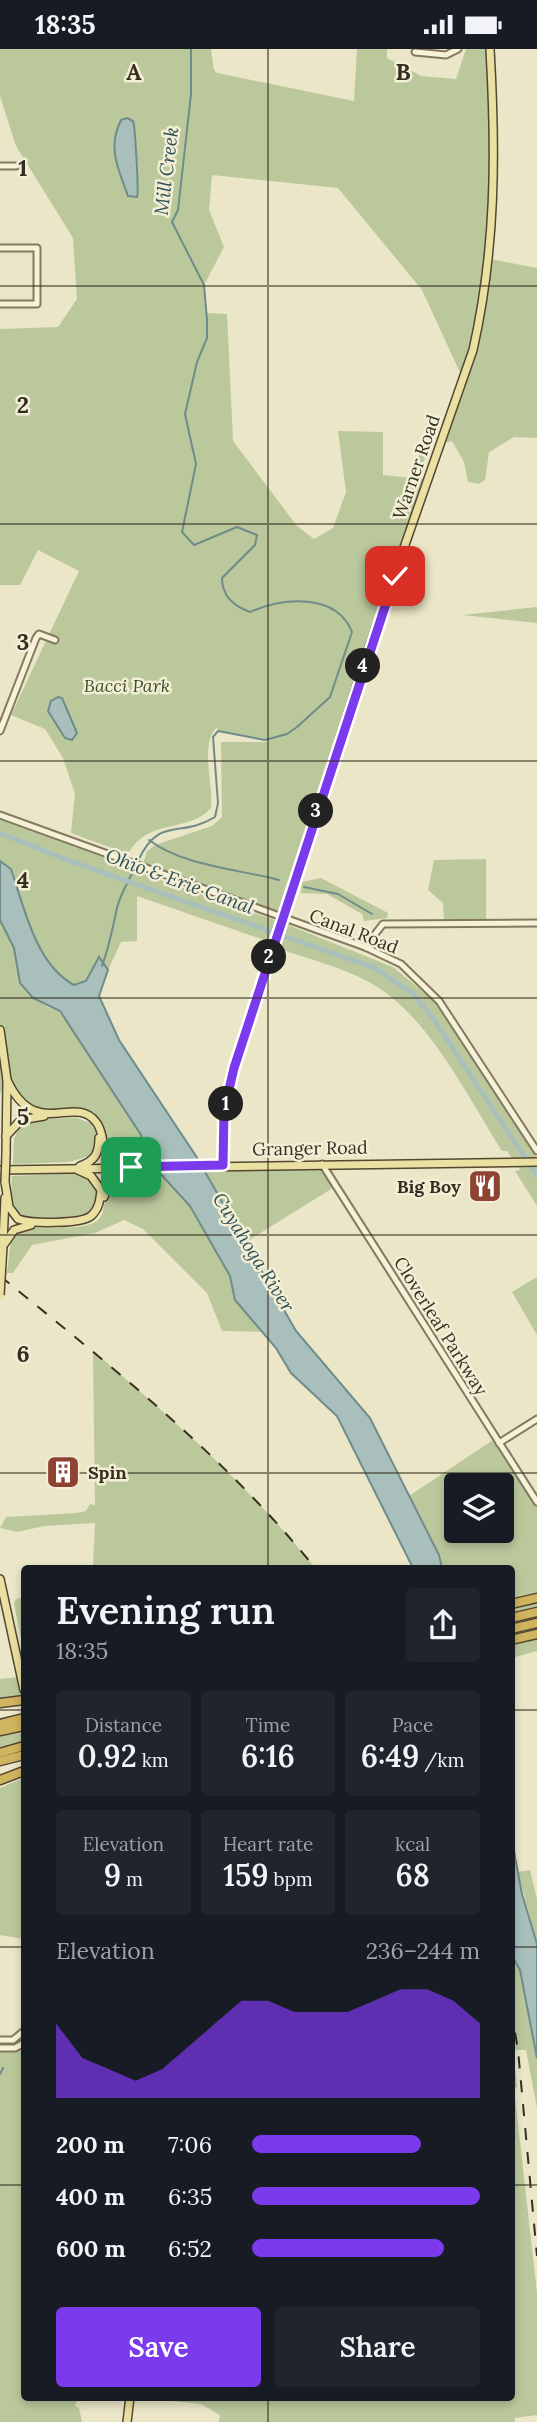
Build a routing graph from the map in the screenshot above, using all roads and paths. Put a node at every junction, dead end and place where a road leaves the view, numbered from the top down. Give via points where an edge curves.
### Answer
1 (458, 49) edge
2 (490, 49) edge
3 (415, 52) dead end
4 (0, 166) edge
5 (16, 166) dead end
6 (0, 249) edge
7 (0, 304) edge
8 (55, 640) dead end
9 (0, 731) edge
10 (0, 815) edge
11 (281, 920) junction
12 (537, 923) edge
13 (365, 947) junction
14 (0, 1030) edge
15 (7, 1080) junction
16 (0, 1094) edge
17 (0, 1112) edge
18 (6, 1136) junction
19 (537, 1151) edge
20 (536, 1162) edge
21 (322, 1164) junction
22 (223, 1165) junction
23 (131, 1167) junction
24 (74, 1168) junction
25 (0, 1170) edge
26 (5, 1182) junction
27 (0, 1199) edge
28 (1, 1242) edge
29 (0, 1295) edge
30 (537, 1419) edge
31 (499, 1443) junction
32 (537, 1502) edge
33 (0, 1579) edge
34 (537, 1598) edge
35 (515, 1603) edge
36 (537, 1612) edge
37 (515, 1617) edge
38 (537, 1623) edge
39 (515, 1628) edge
40 (537, 1634) edge
41 (515, 1639) edge
42 (21, 1675) edge
43 (21, 1699) edge
44 (0, 1701) edge
45 (21, 1720) edge
46 (0, 1724) edge
47 (21, 1727) edge
48 (0, 1731) edge
49 (21, 1747) edge
50 (0, 1753) edge
51 (21, 1756) edge
52 (0, 1761) edge
53 (21, 1772) edge
54 (0, 1780) edge
55 (21, 2033) edge
56 (0, 2039) edge
57 (21, 2045) edge
58 (0, 2048) edge
59 (130, 2401) edge
60 (127, 2422) edge

1 - 3 street via 446,55
2 - 11 main road, Warner Road via 494,213 473,350 369,647
4 - 5 street
6 - 7 street via 37,248 37,304
8 - 9 street via 39,634 36,638
10 - 11 street, Canal Road
11 - 13 street, Canal Road
11 - 22 main road, Warner Road via 232,1074 224,1111
12 - 13 street via 383,924
13 - 19 street, Canal Road via 401,964 439,1001
14 - 15 main road
15 - 16 main road
15 - 18 main road
15 - 23 main road via 15,1098 31,1111 83,1114 94,1119 106,1153
17 - 18 main road
18 - 24 main road via 27,1118 86,1118 96,1126 99,1148 92,1161
18 - 26 main road, bridge
20 - 21 main road, Granger Road
21 - 22 main road, Granger Road
21 - 31 street, Cloverleaf Parkway
22 - 23 main road, Granger Road
23 - 24 main road, Granger Road
23 - 28 main road via 108,1181 102,1210 92,1221 22,1226
24 - 25 main road, Granger Road
24 - 26 main road via 91,1176 101,1190 98,1207 88,1219 18,1219 9,1207
26 - 27 main road
26 - 28 main road
28 - 29 main road, bridge
30 - 31 street
31 - 32 street, Cloverleaf Parkway
33 - 42 main road
34 - 35 highway
36 - 37 highway
38 - 39 highway
40 - 41 highway
43 - 44 highway
45 - 46 highway
47 - 48 highway
49 - 50 highway
51 - 52 highway
53 - 54 highway
55 - 56 street
57 - 58 street
59 - 60 main road

